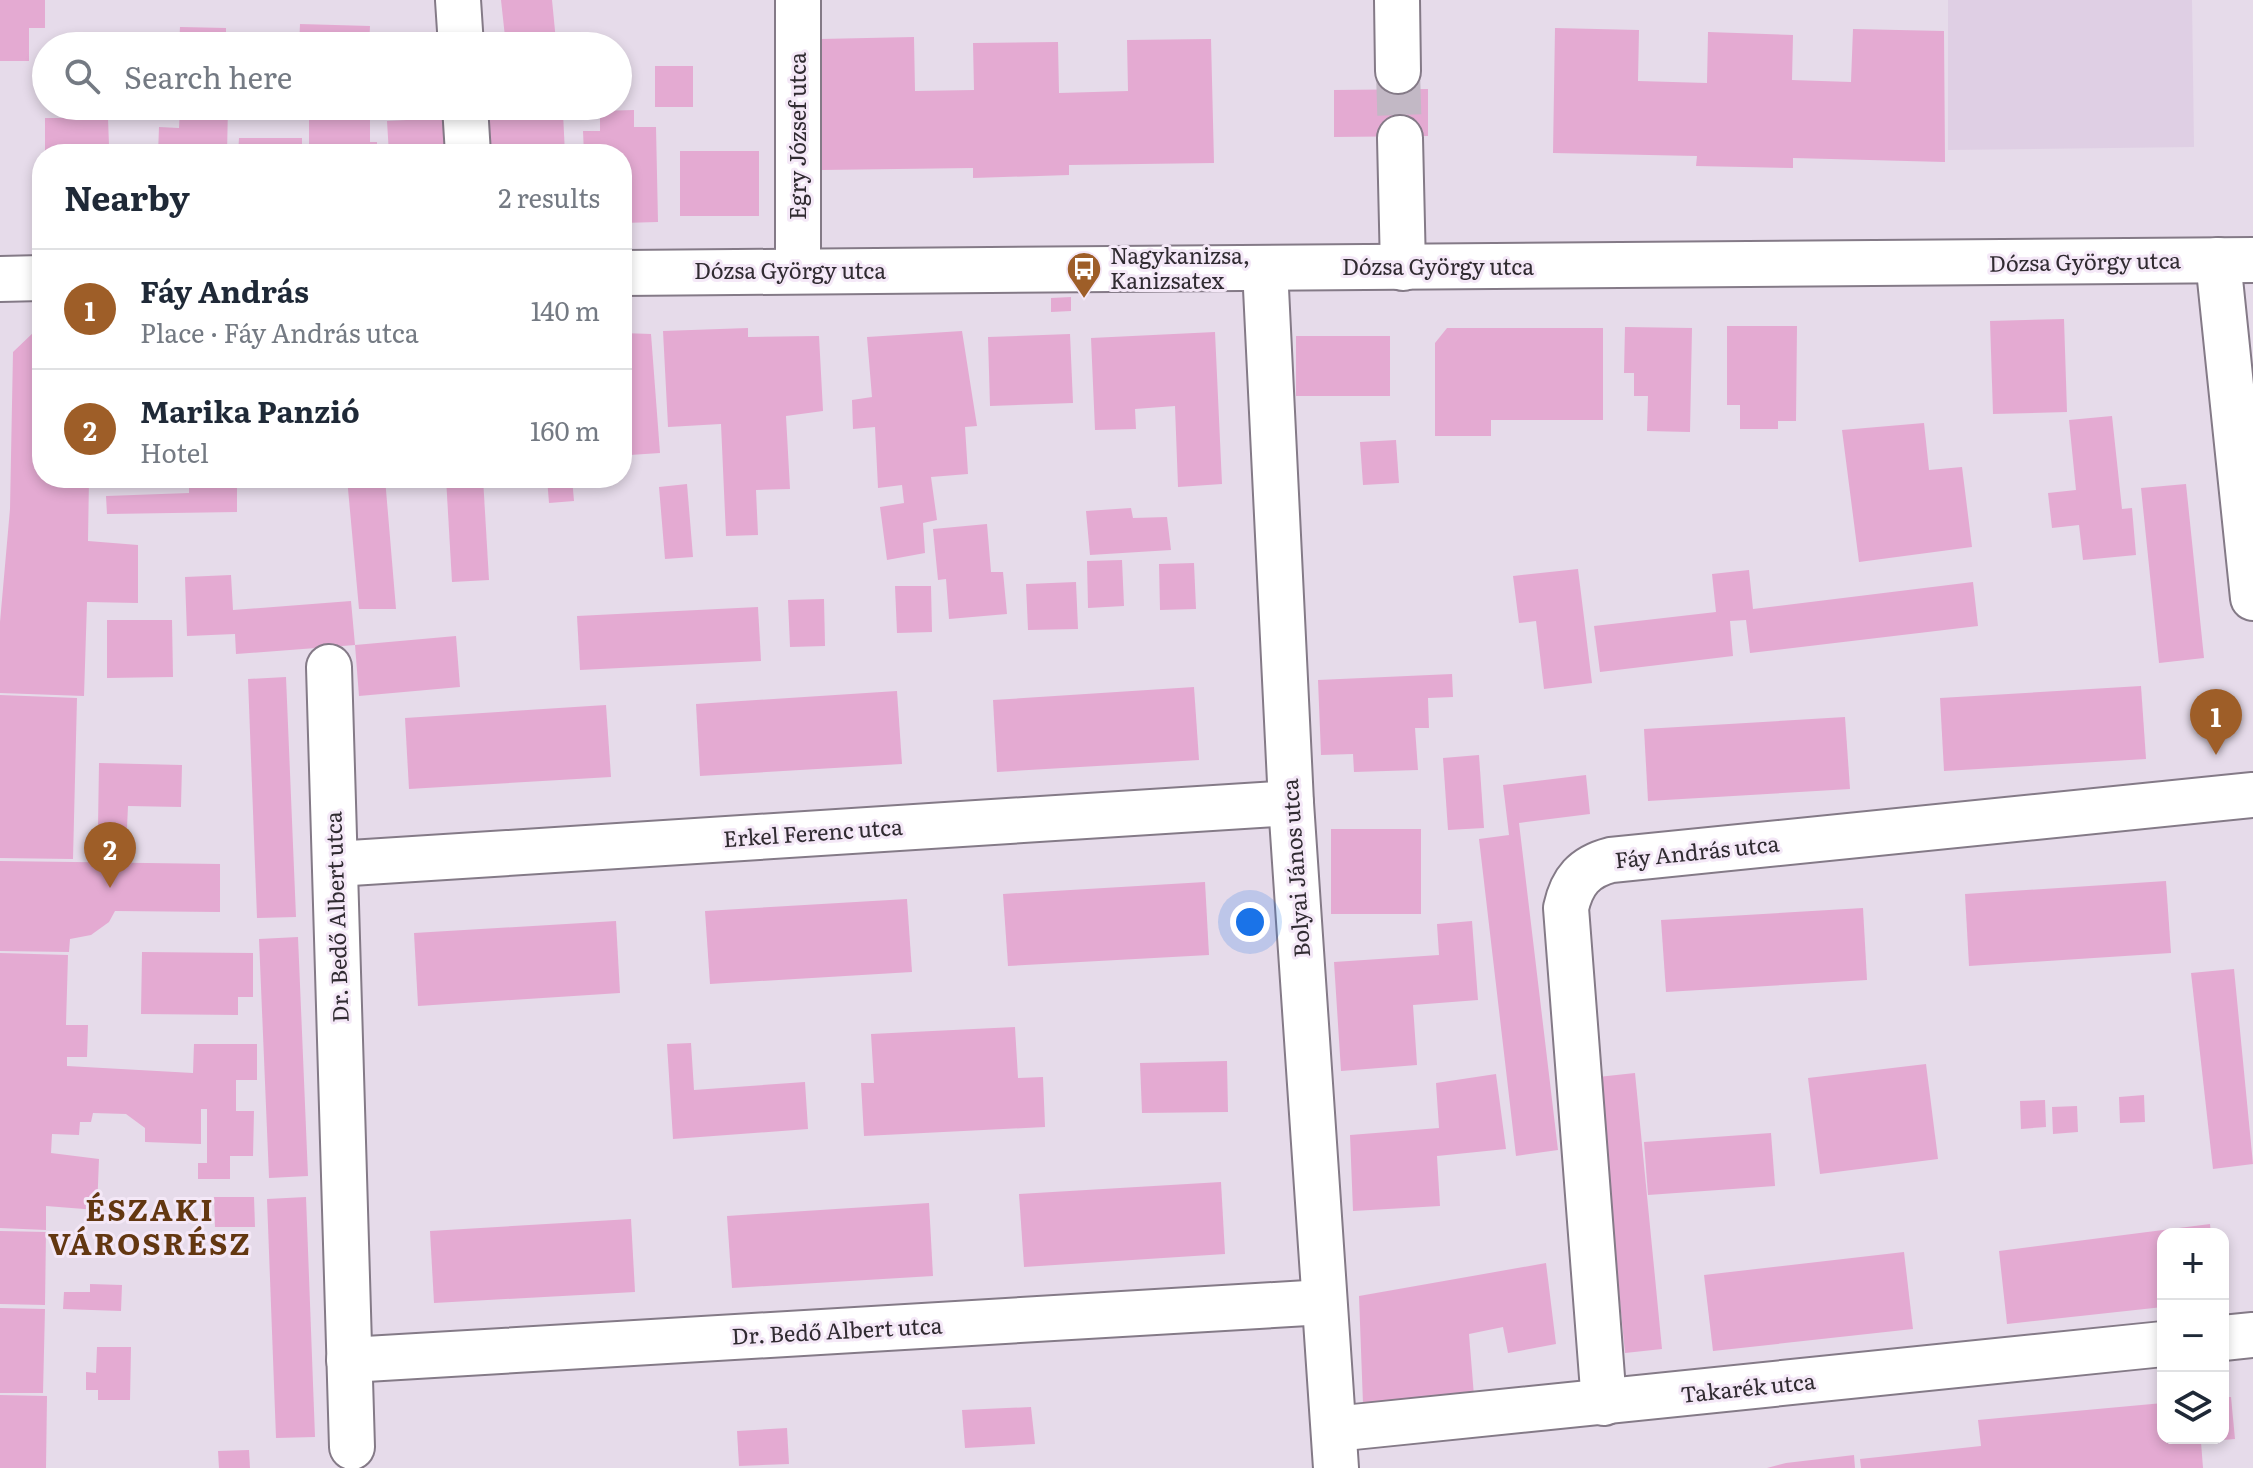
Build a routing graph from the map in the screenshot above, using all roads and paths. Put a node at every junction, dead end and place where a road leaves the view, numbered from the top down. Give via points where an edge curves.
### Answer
1 (458, 0) edge
2 (798, 0) edge
3 (1397, 0) edge
4 (460, 32) edge
5 (1398, 71) tunnel mouth
6 (466, 120) edge
7 (1400, 138) tunnel mouth
8 (467, 144) edge
9 (2236, 260) edge
10 (1265, 268) junction
11 (1403, 268) junction
12 (798, 271) junction
13 (632, 273) edge
14 (32, 278) edge
15 (0, 279) edge
16 (2253, 598) edge
17 (329, 667) dead end
18 (2253, 795) edge
19 (1291, 803) junction
20 (335, 864) junction
21 (1324, 1302) junction
22 (2253, 1335) edge
23 (2229, 1337) edge
24 (2157, 1345) edge
25 (349, 1360) junction
26 (1604, 1403) junction
27 (352, 1447) dead end
28 (1335, 1448) edge

1 - 4 street
2 - 12 street, Egry József utca
3 - 5 street
6 - 8 street
7 - 11 street
9 - 11 street, Dózsa György utca
9 - 16 street
10 - 11 street, Dózsa György utca
10 - 12 street, Dózsa György utca
10 - 19 street, Bolyai János utca
12 - 13 street, Dózsa György utca
14 - 15 street
17 - 20 street, Dr. Bedő Albert utca
18 - 26 street, Fáy András utca via 1611,860 1584,872 1573,885 1566,908
19 - 20 street, Erkel Ferenc utca
19 - 21 street, Bolyai János utca
20 - 25 street, Dr. Bedő Albert utca
21 - 25 street, Dr. Bedő Albert utca
21 - 28 street, Bolyai János utca
22 - 23 street
24 - 26 street, Takarék utca
25 - 27 street, Dr. Bedő Albert utca
26 - 28 street, Takarék utca

